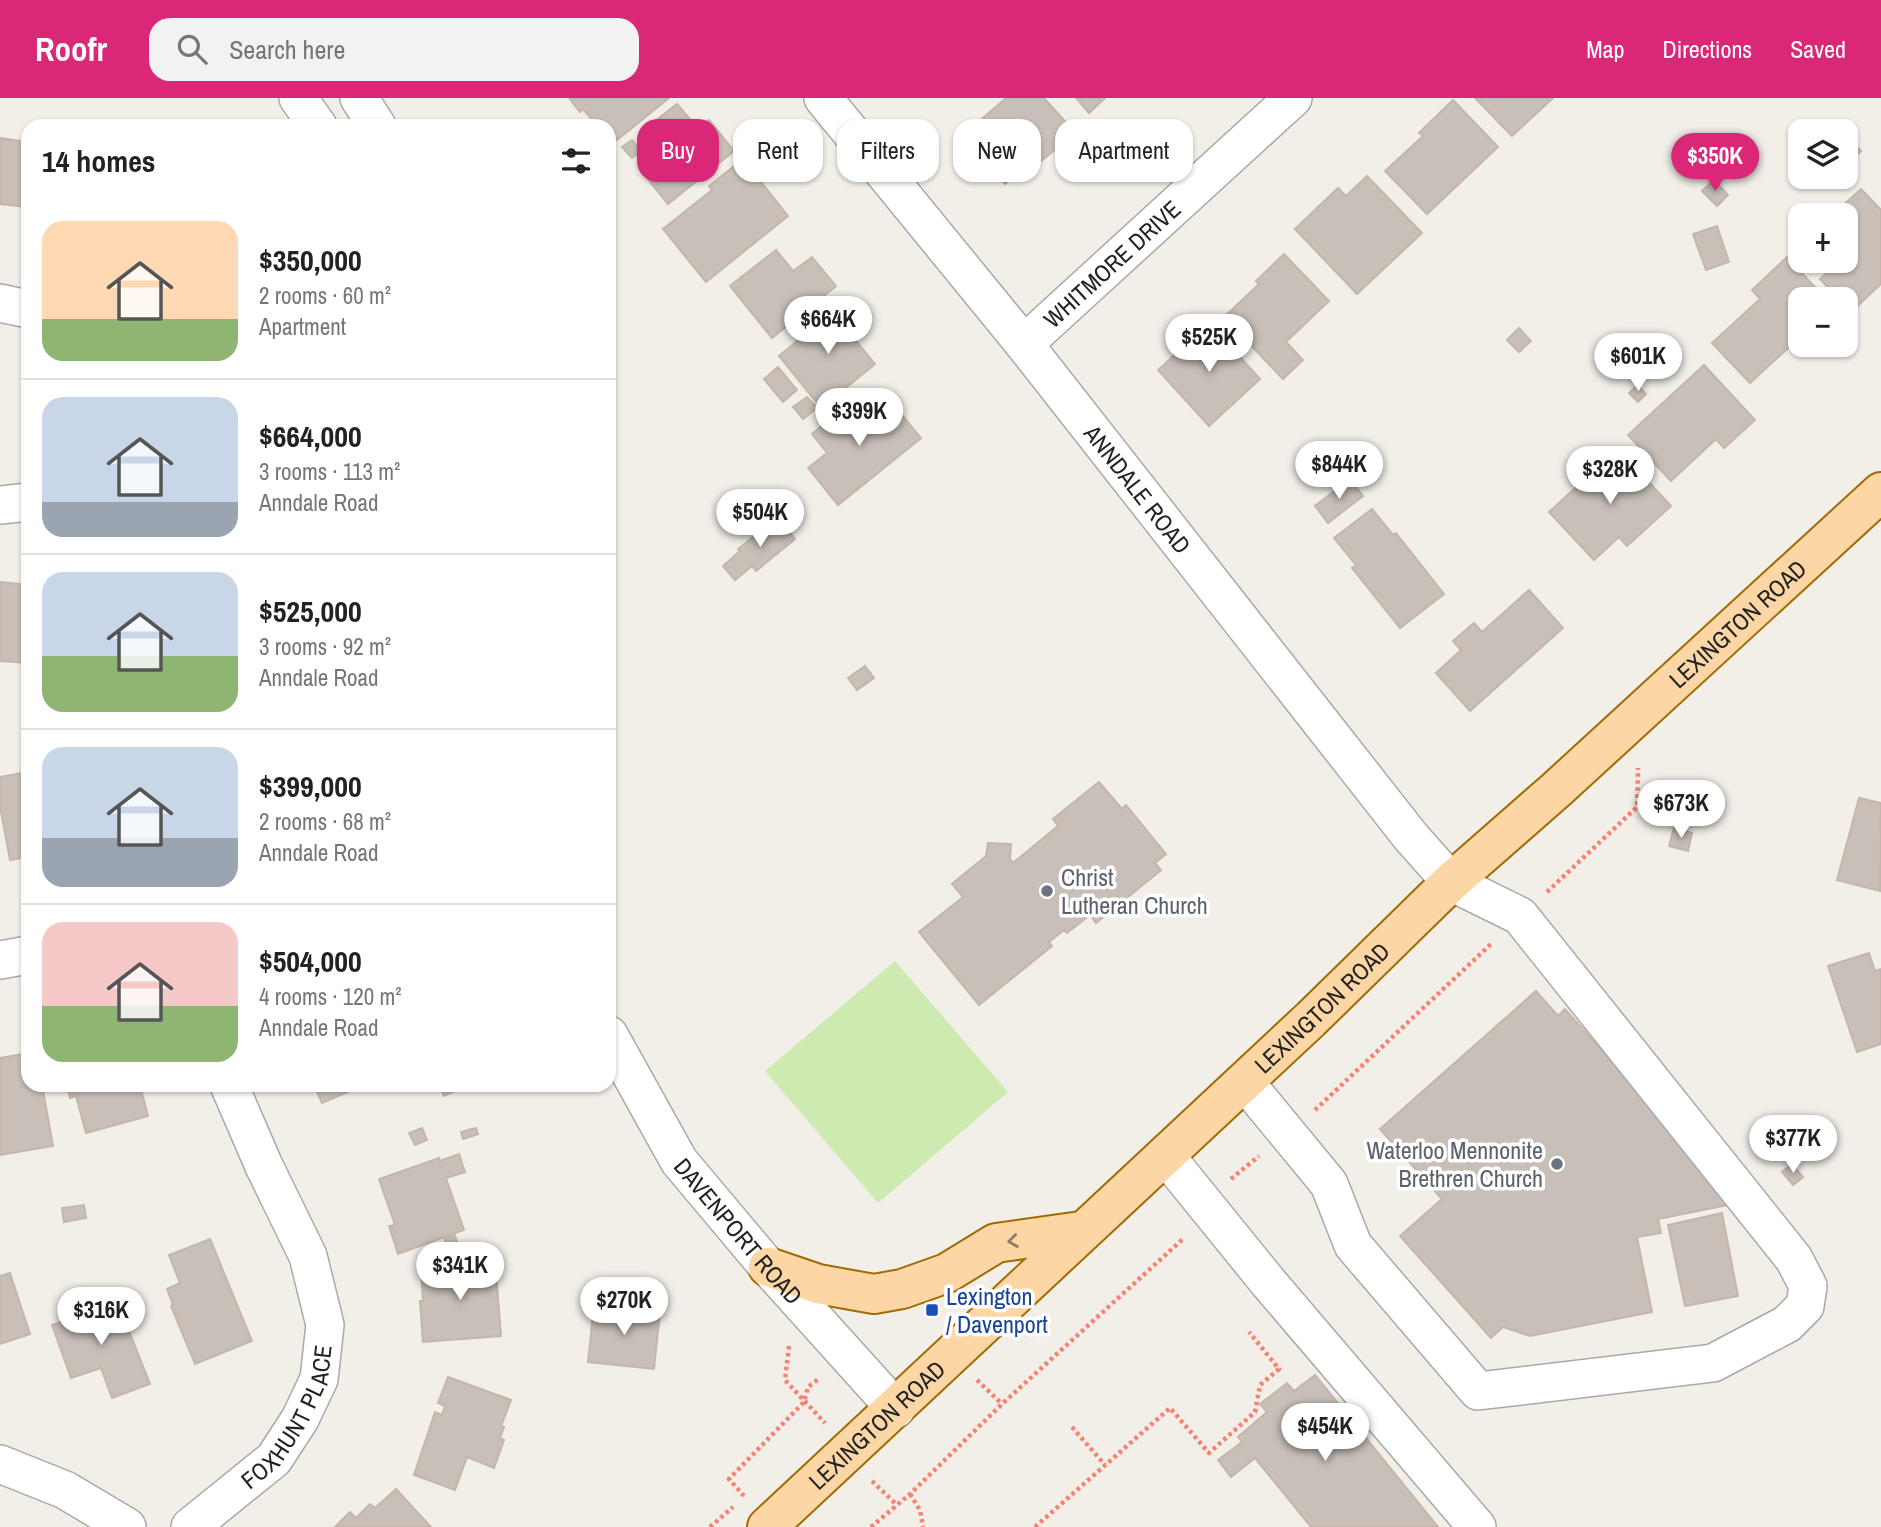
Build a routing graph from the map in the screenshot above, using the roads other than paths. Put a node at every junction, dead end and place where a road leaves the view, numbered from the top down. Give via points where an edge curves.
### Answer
1 (299, 98) edge
2 (359, 98) edge
3 (823, 98) edge
4 (1293, 98) edge
5 (313, 119) edge
6 (372, 119) edge
7 (0, 303) edge
8 (21, 308) edge
9 (1024, 344) junction
10 (1881, 492) edge
11 (21, 503) edge
12 (0, 505) edge
13 (1451, 882) junction
14 (21, 956) edge
15 (0, 960) edge
16 (616, 1048) edge
17 (1245, 1082) junction
18 (232, 1092) edge
19 (1165, 1155) junction
20 (1081, 1231) junction
21 (768, 1267) junction
22 (896, 1409) junction
23 (0, 1464) edge
24 (127, 1527) edge
25 (190, 1527) edge
26 (767, 1527) edge
27 (1477, 1527) edge

1 - 5 street
2 - 6 street
3 - 9 street, ANNDALE ROAD
4 - 9 street, WHITMORE DRIVE
7 - 8 street
9 - 13 street, ANNDALE ROAD
10 - 13 main road, LEXINGTON ROAD
11 - 12 street
13 - 17 main road, LEXINGTON ROAD
13 - 17 street via 1520,916 1794,1259 1808,1286 1805,1306 1787,1324 1713,1363 1478,1391 1353,1245 1329,1184
14 - 15 street
16 - 21 street, DAVENPORT ROAD via 679,1161
17 - 19 main road, LEXINGTON ROAD
18 - 25 street, FOXHUNT PLACE via 308,1256 325,1325 319,1379 274,1458
19 - 20 main road, LEXINGTON ROAD
19 - 27 street
20 -> 21 main road via 996,1243 947,1273 874,1294 818,1284
20 - 22 main road, LEXINGTON ROAD
21 - 22 street, DAVENPORT ROAD
22 - 26 main road, LEXINGTON ROAD
23 - 24 street via 65,1490

